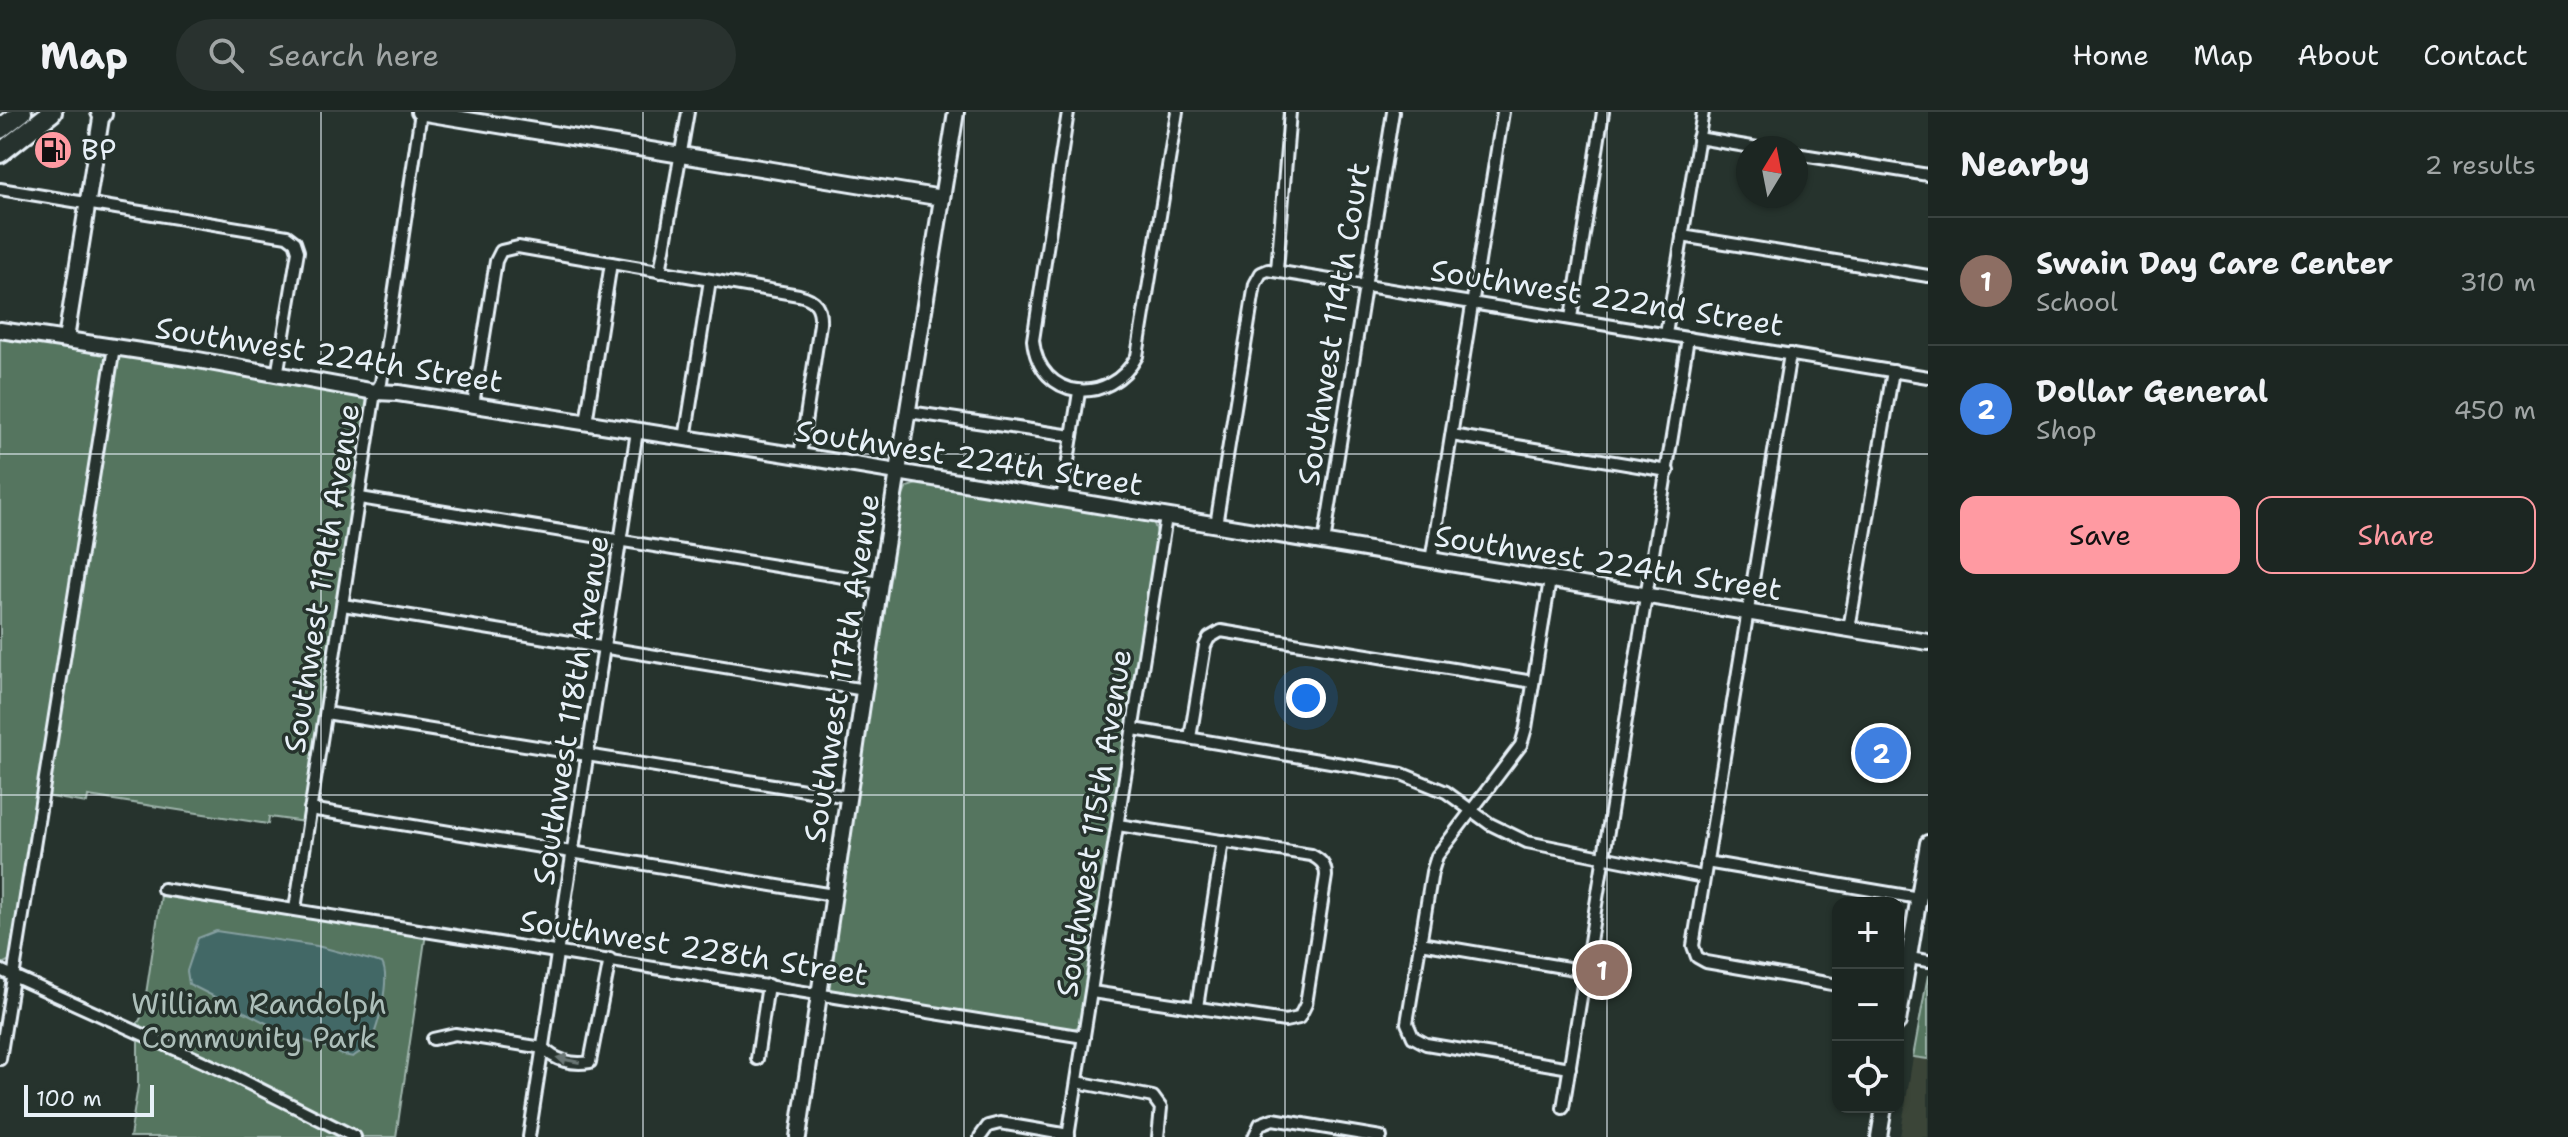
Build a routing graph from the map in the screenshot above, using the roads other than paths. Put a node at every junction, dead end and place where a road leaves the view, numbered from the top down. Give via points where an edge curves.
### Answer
1 (22, 112) edge
2 (52, 112) edge
3 (421, 112) edge
4 (688, 112) edge
5 (956, 112) edge
6 (1068, 112) edge
7 (1177, 112) edge
8 (1290, 112) edge
9 (1393, 112) edge
10 (1503, 112) edge
11 (1603, 112) edge
12 (1703, 112) edge
13 (102, 113) edge
14 (0, 129) edge
15 (1698, 138) junction
16 (1736, 144) edge
17 (0, 153) edge
18 (682, 155) junction
19 (1808, 156) edge
20 (1928, 175) edge
21 (0, 189) edge
22 (942, 198) junction
23 (88, 204) junction
24 (1682, 236) junction
25 (611, 263) junction
26 (1277, 270) junction
27 (660, 272) junction
28 (1928, 276) edge
29 (710, 280) junction
30 (1365, 284) junction
31 (1472, 302) junction
32 (1571, 318) junction
33 (0, 330) edge
34 (1666, 334) junction
35 (1688, 338) junction
36 (66, 339) junction
37 (114, 347) junction
38 (1790, 354) junction
39 (1893, 371) junction
40 (277, 376) junction
41 (1928, 377) edge
42 (375, 392) junction
43 (1079, 392) junction
44 (473, 405) junction
45 (909, 412) junction
46 (586, 423) junction
47 (637, 431) junction
48 (1452, 435) junction
49 (1072, 436) junction
50 (685, 439) junction
51 (800, 456) junction
52 (1668, 471) junction
53 (899, 474) junction
54 (360, 498) junction
55 (1062, 499) junction
56 (1166, 517) junction
57 (1216, 525) junction
58 (621, 540) junction
59 (1324, 543) junction
60 (1431, 561) junction
61 (1550, 580) junction
62 (880, 583) junction
63 (1648, 596) junction
64 (343, 605) junction
65 (1747, 613) junction
66 (1849, 629) junction
67 (1928, 642) edge
68 (605, 648) junction
69 (1533, 682) junction
70 (865, 690) junction
71 (326, 713) junction
72 (1134, 729) junction
73 (1190, 738) junction
74 (589, 755) junction
75 (848, 797) junction
76 (310, 809) junction
77 (1470, 809) junction
78 (1118, 825) junction
79 (1223, 841) junction
80 (1928, 843) edge
81 (574, 853) junction
82 (1604, 858) junction
83 (1927, 860) edge
84 (1706, 862) junction
85 (1703, 877) junction
86 (163, 889) dead end
87 (833, 895) junction
88 (1919, 898) junction
89 (295, 909) junction
90 (1420, 943) junction
91 (558, 950) junction
92 (1909, 958) junction
93 (610, 959) junction
94 (1928, 961) edge
95 (0, 970) edge
96 (1586, 971) junction
97 (13, 977) junction
98 (1904, 979) edge
99 (1832, 984) edge
100 (768, 985) junction
101 (1092, 992) junction
102 (818, 993) junction
103 (1197, 1007) junction
104 (1084, 1037) junction
105 (433, 1039) dead end
106 (543, 1048) junction
107 (0, 1059) edge
108 (757, 1059) dead end
109 (1570, 1068) junction
110 (1077, 1082) junction
111 (1563, 1108) dead end
112 (1883, 1113) edge
113 (1255, 1132) edge
114 (982, 1133) edge
115 (1354, 1135) edge
116 (1069, 1136) edge
117 (355, 1137) edge
118 (529, 1137) edge
119 (798, 1137) edge
120 (1158, 1137) edge
121 (1381, 1137) edge
122 (1879, 1137) edge

1 - 14 highway
2 - 17 highway
3 - 18 street
3 - 42 street, Southwest 119th Avenue via 381,383
4 - 18 street
5 - 22 street, Southwest 117th Avenue
6 - 43 street via 1033,340 1050,376
7 - 43 street via 1137,356 1114,383
8 - 26 street
9 - 30 street, Southwest 114th Court
10 - 31 street
11 - 32 street
12 - 15 street
13 - 23 street
15 - 16 street
15 - 24 street
18 - 22 street
18 - 27 street
19 - 20 street
21 - 23 street
22 - 45 street, Southwest 117th Avenue
23 - 36 street
23 - 40 street via 287,236 295,242 298,251
24 - 28 street
24 - 34 street
25 - 27 street
25 - 44 street via 514,247 501,251
25 - 46 street
26 - 30 street, Southwest 222nd Street
26 - 57 street via 1261,273 1255,284
27 - 29 street
29 - 50 street
29 - 51 street via 804,296 817,304 820,324
30 - 31 street, Southwest 222nd Street
30 - 59 street, Southwest 114th Court
31 - 32 street, Southwest 222nd Street
31 - 48 street
32 - 34 street, Southwest 222nd Street
33 - 36 street, Southwest 224th Street
34 - 35 street, Southwest 222nd Street
35 - 38 street, Southwest 222nd Street
35 - 52 street
36 - 37 street, Southwest 224th Street
37 - 40 street, Southwest 224th Street
37 - 97 street
38 - 39 street, Southwest 222nd Street
38 - 65 street
39 - 41 street, Southwest 222nd Street
39 - 66 street
40 - 42 street, Southwest 224th Street
42 - 44 street, Southwest 224th Street
42 - 54 street, Southwest 119th Avenue
43 - 49 street
44 - 46 street, Southwest 224th Street
45 - 49 street, Southwest 224th Street
45 - 53 street, Southwest 117th Avenue
46 - 47 street, Southwest 224th Street
47 - 50 street, Southwest 224th Street
47 - 58 street, Southwest 118th Avenue
48 - 52 street
48 - 60 street
49 - 55 street
50 - 51 street, Southwest 224th Street
51 - 53 street, Southwest 224th Street
52 - 63 street
53 - 55 street, Southwest 224th Street
53 - 62 street, Southwest 117th Avenue
54 - 58 street
54 - 64 street, Southwest 119th Avenue
55 - 56 street, Southwest 224th Street
56 - 57 street, Southwest 224th Street
56 - 72 street, Southwest 115th Avenue
57 - 59 street, Southwest 224th Street
58 - 62 street
58 - 68 street, Southwest 118th Avenue
59 - 60 street, Southwest 224th Street
60 - 61 street, Southwest 224th Street
61 - 63 street, Southwest 224th Street
61 - 69 street
62 - 70 street, Southwest 117th Avenue
63 - 65 street, Southwest 224th Street
63 - 82 street
64 - 68 street
64 - 71 street, Southwest 119th Avenue
65 - 66 street, Southwest 224th Street
65 - 84 street
66 - 67 street, Southwest 224th Street
68 - 70 street
68 - 74 street, Southwest 118th Avenue
69 - 73 street via 1221,631 1204,652
69 - 77 street via 1521,745
70 - 75 street, Southwest 117th Avenue
71 - 74 street
71 - 76 street, Southwest 119th Avenue
72 - 73 street
72 - 78 street, Southwest 115th Avenue
73 - 77 street via 1402,774 1439,788
74 - 75 street
74 - 81 street, Southwest 118th Avenue
75 - 87 street, Southwest 117th Avenue
76 - 81 street
76 - 89 street, Southwest 119th Avenue
77 - 82 street via 1522,840
77 - 90 street via 1437,856
78 - 79 street
78 - 101 street, Southwest 115th Avenue
79 - 103 street
79 - 103 street via 1311,855 1325,866 1306,1004 1299,1018 1285,1021
80 - 83 street
81 - 87 street
81 - 91 street, Southwest 118th Avenue
82 - 85 street
82 - 96 street
83 - 88 street
84 - 85 street
84 - 88 street
85 - 99 street via 1693,941 1697,957
86 - 89 street, Southwest 228th Street
87 - 102 street, Southwest 117th Avenue
88 - 92 street
89 - 91 street, Southwest 228th Street
90 - 96 street
90 - 109 street via 1407,1020 1410,1034 1432,1045
91 - 93 street, Southwest 228th Street
91 - 106 street, Southwest 118th Avenue
92 - 94 street
92 - 98 street
93 - 100 street, Southwest 228th Street
93 -> 106 street via 590,1062 553,1057
95 - 97 street
96 - 109 street
97 - 107 street
97 - 117 street via 228,1073
100 - 102 street, Southwest 228th Street
100 - 108 street
101 - 103 street
101 - 104 street, Southwest 115th Avenue
102 - 104 street, Southwest 228th Street
102 - 119 street, Southwest 117th Avenue
104 - 110 street, Southwest 115th Avenue
105 - 106 street via 455,1034
106 - 118 street, Southwest 118th Avenue
109 - 111 street
110 - 116 street, Southwest 115th Avenue
110 - 120 street via 1147,1094 1161,1111
112 - 122 street
113 - 115 street via 1273,1119
114 - 116 street via 1000,1123
115 - 121 street

